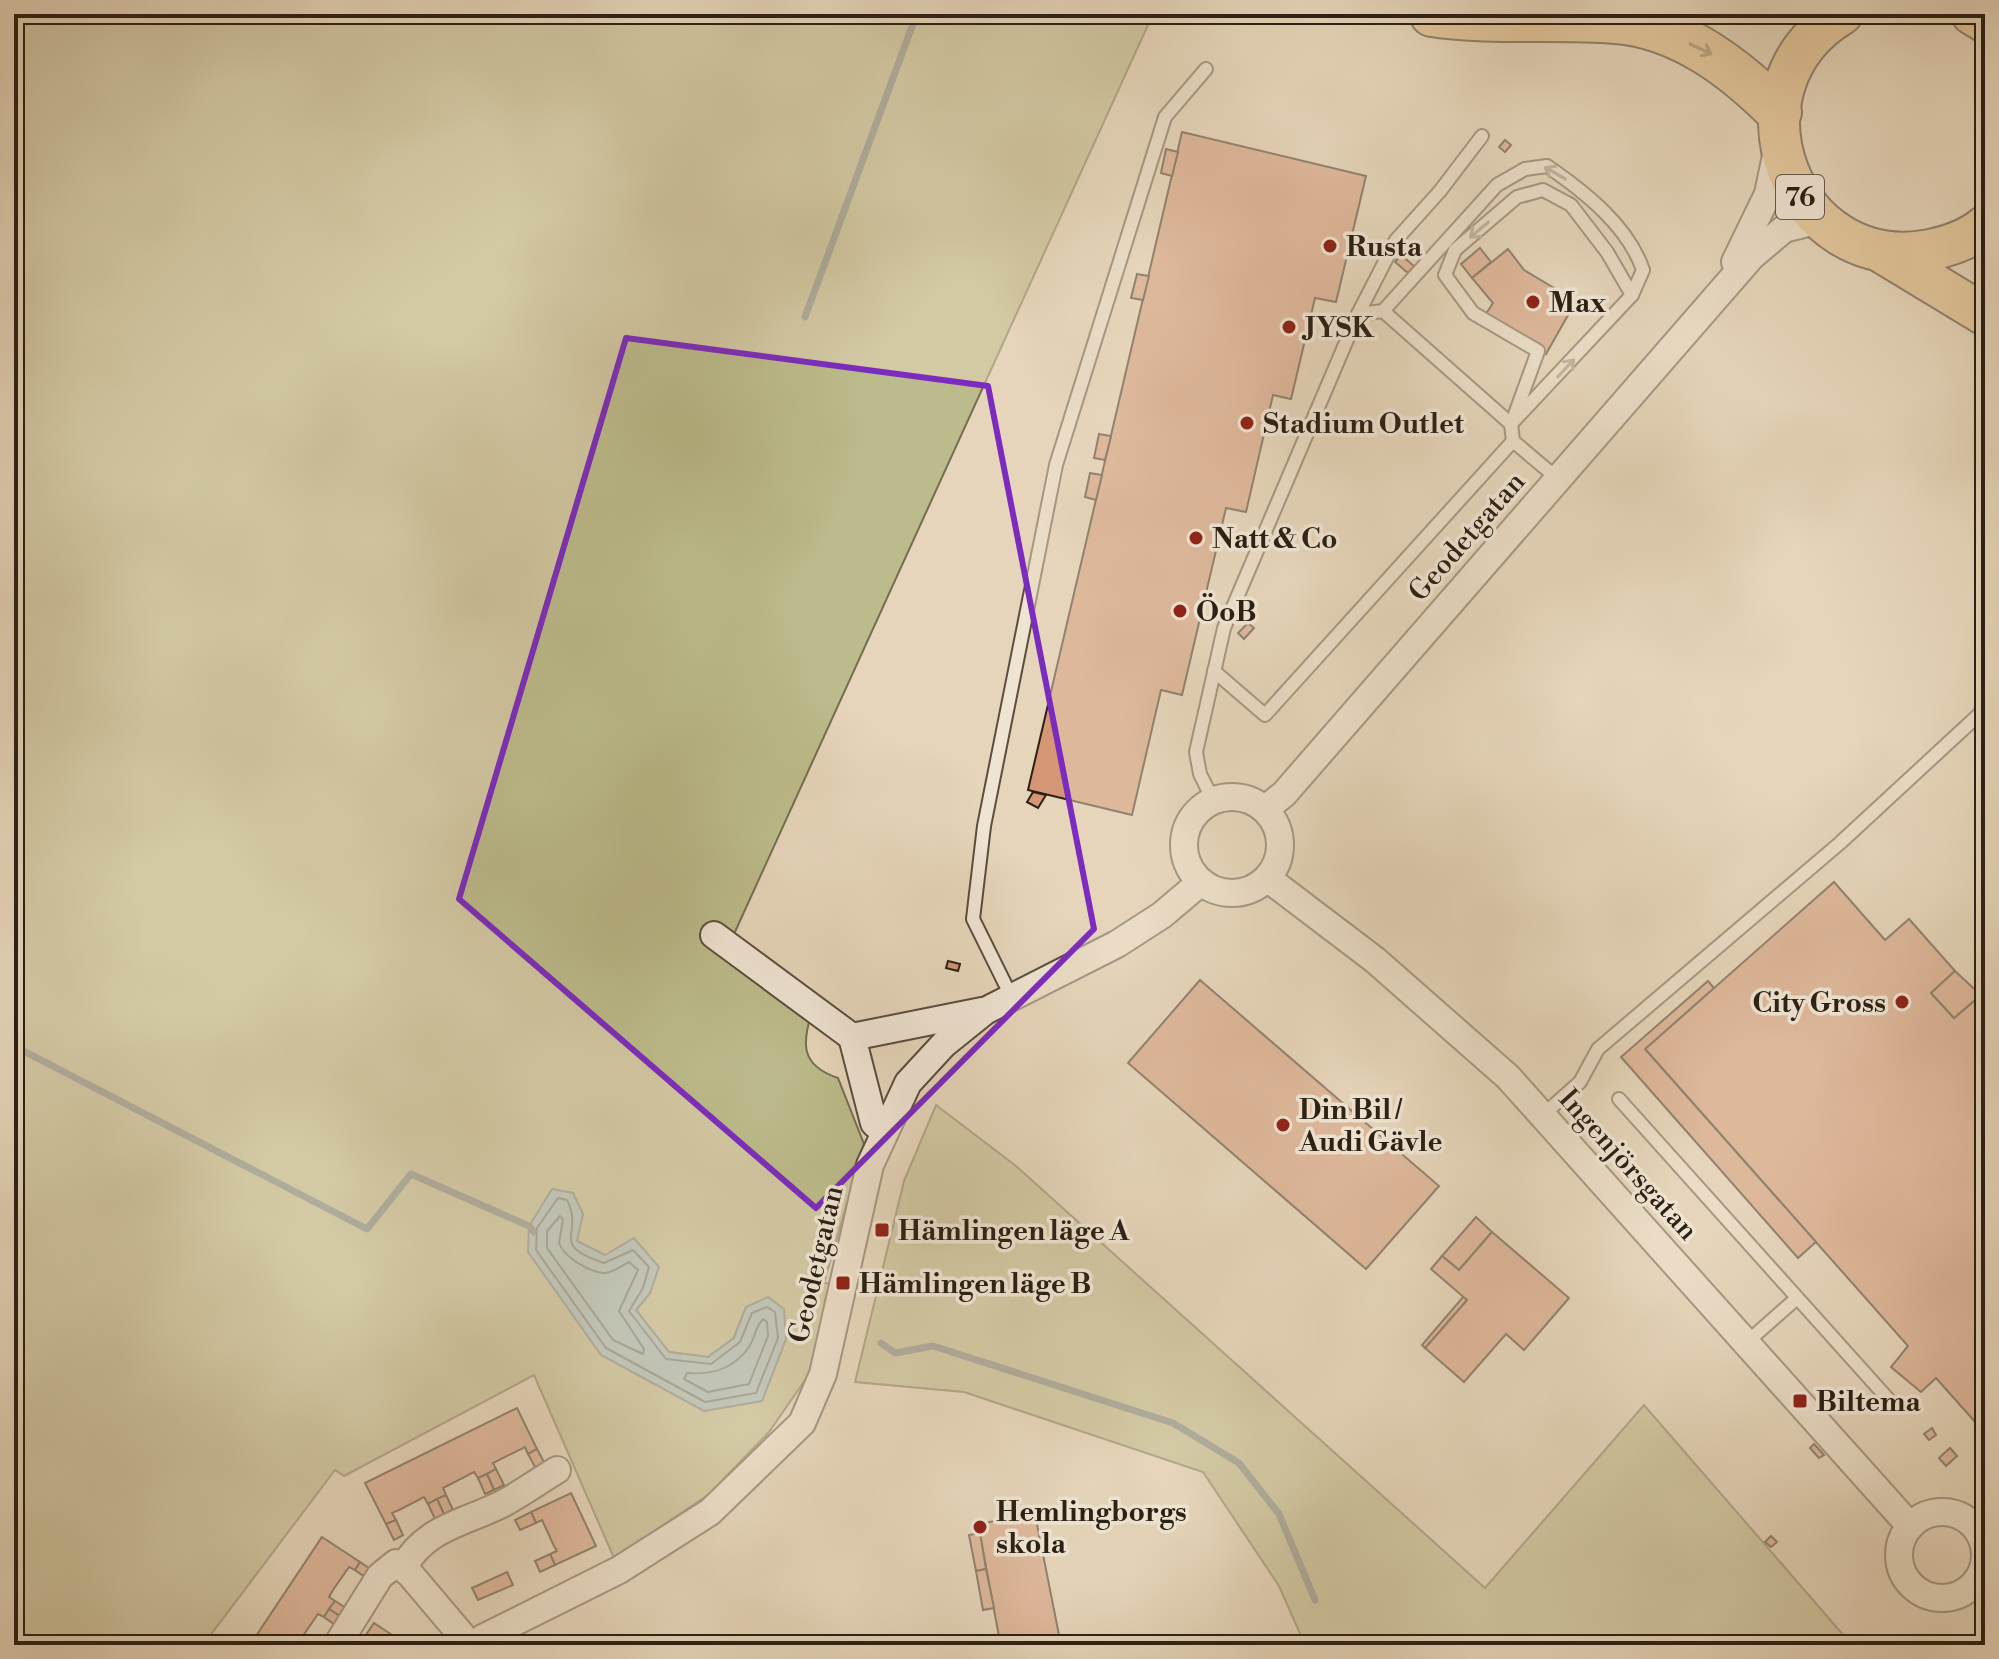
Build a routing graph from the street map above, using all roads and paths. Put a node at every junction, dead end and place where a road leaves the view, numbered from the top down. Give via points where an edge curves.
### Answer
1 (1432, 14) edge
2 (1842, 14) edge
3 (1972, 14) edge
4 (1985, 22) edge
5 (1810, 27) edge
6 (1206, 69) dead end
7 (1779, 127) junction
8 (1482, 136) dead end
9 (1820, 220) junction
10 (1985, 226) edge
11 (1877, 250) junction
12 (1632, 295) junction
13 (1710, 302) junction
14 (1383, 311) junction
15 (1358, 314) junction
16 (1985, 315) edge
17 (1511, 424) junction
18 (1513, 441) junction
19 (1558, 479) junction
20 (1214, 671) junction
21 (1985, 709) edge
22 (1213, 800) junction
23 (1265, 809) junction
24 (1267, 878) junction
25 (1201, 882) junction
26 (714, 935) dead end
27 (1012, 999) junction
28 (985, 1011) junction
29 (852, 1037) junction
30 (1619, 1099) dead end
31 (1542, 1116) junction
32 (883, 1131) junction
33 (1797, 1298) junction
34 (1746, 1343) junction
35 (1889, 1400) dead end
36 (557, 1470) dead end
37 (1979, 1521) edge
38 (1910, 1526) junction
39 (403, 1568) junction
40 (1977, 1599) edge
41 (337, 1645) edge
42 (473, 1645) edge

1 -> 7 highway via 1619,21 1656,31 1717,57
2 - 5 main road
3 - 4 main road
5 - 7 main road via 1789,74
6 - 27 lane via 1165,117 1056,465 984,826 973,919
7 - 9 main road, 76 via 1787,172
7 - 13 street, Geodetgatan via 1756,224
8 - 15 lane via 1396,240
9 - 11 main road, 76
9 - 13 street, Geodetgatan via 1774,235
10 - 11 main road, 76 via 1947,247 1913,253
11 - 16 main road, 76
12 -> 14 lane via 1643,270 1635,247 1580,189 1547,166 1525,169 1497,185
17 -> 12 lane
12 -> 17 lane via 1571,205 1543,190 1517,197 1455,250 1445,275 1473,313 1538,351
13 - 19 street, Geodetgatan
14 - 15 lane
14 - 17 lane
15 - 20 lane via 1224,628
17 - 18 lane
18 - 19 lane
18 - 20 lane via 1265,715
19 - 23 street, Geodetgatan via 1284,794
20 - 22 lane via 1196,752
21 - 31 lane via 1840,843 1598,1049 1580,1082
22 - 23 street via 1241,797
22 - 25 street via 1192,818 1184,845 1192,872
23 - 24 street via 1280,835 1276,866
24 - 25 street via 1256,887 1228,893
24 - 31 street, Ingenjörsgatan via 1431,1007 1508,1077
25 - 27 street, Geodetgatan via 1117,944
26 - 29 street
27 - 28 street, Geodetgatan
28 - 29 street
28 - 32 street, Geodetgatan via 908,1083
29 - 32 street via 874,1123
30 - 33 lane
31 - 34 street, Ingenjörsgatan
32 - 42 street, Geodetgatan via 870,1165 823,1374 802,1423 710,1512 619,1570
33 - 34 lane
33 - 35 lane
34 - 38 street, Ingenjörsgatan
36 - 39 street via 503,1503 441,1530 414,1548
37 - 38 street via 1949,1513 1921,1517
37 - 40 street via 1985,1552
38 - 40 street via 1899,1552 1906,1579 1916,1589 1942,1598
39 - 41 street via 396,1563 380,1576
39 - 42 street

